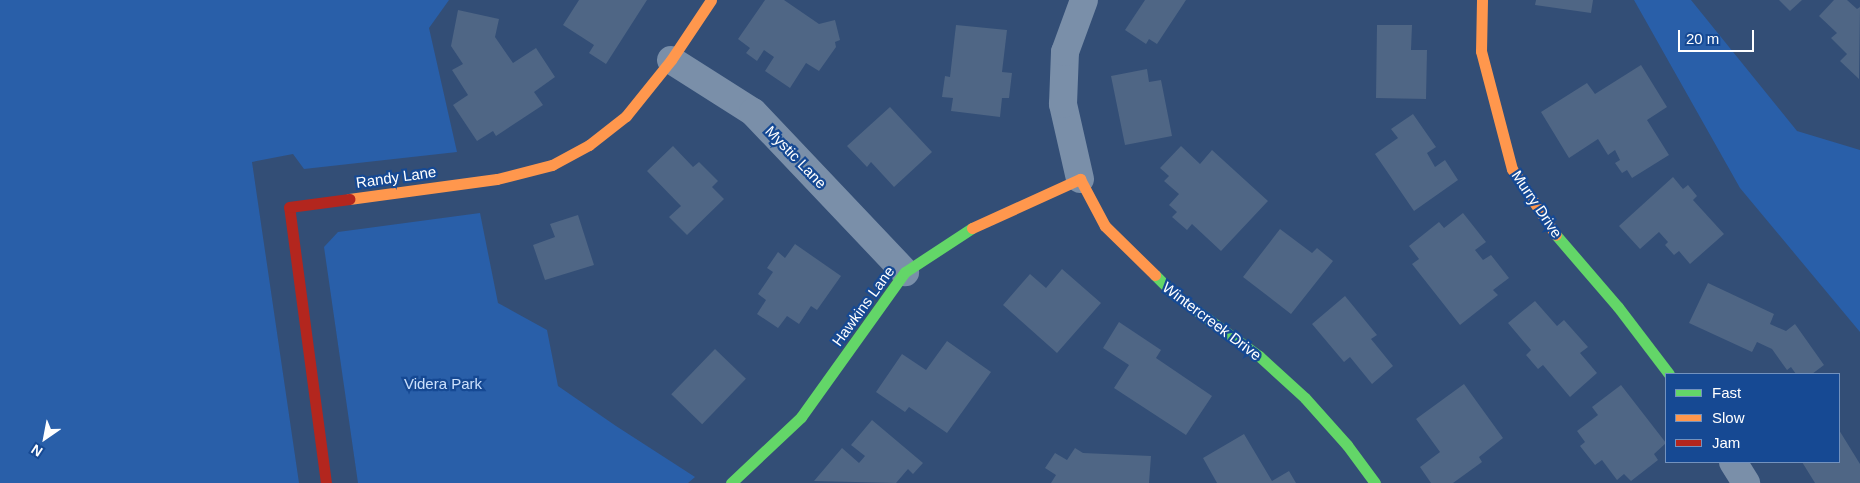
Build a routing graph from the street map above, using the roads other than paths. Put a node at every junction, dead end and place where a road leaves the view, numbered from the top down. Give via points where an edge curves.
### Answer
1 (711, 0) edge
2 (1084, 0) edge
3 (1482, 0) edge
4 (671, 60) junction
5 (1080, 179) junction
6 (905, 272) junction
7 (1669, 373) edge
8 (1733, 463) edge
9 (326, 483) edge
10 (731, 483) edge
11 (1375, 483) edge
12 (1746, 483) edge

1 - 4 street, Randy Lane
2 - 5 street, Wintercreek Drive via 1065,52 1064,104
3 - 7 street, Murry Drive via 1480,51 1512,169 1548,226
4 - 6 street, Mystic Lane via 753,112
4 - 9 street, Randy Lane via 626,116 589,145 552,165 497,179 289,207
5 - 6 street, Hawkins Lane via 982,222
5 - 11 street, Wintercreek Drive via 1105,226 1175,295 1259,356 1305,398 1347,445
6 - 10 street, Hawkins Lane via 801,417
8 - 12 street

